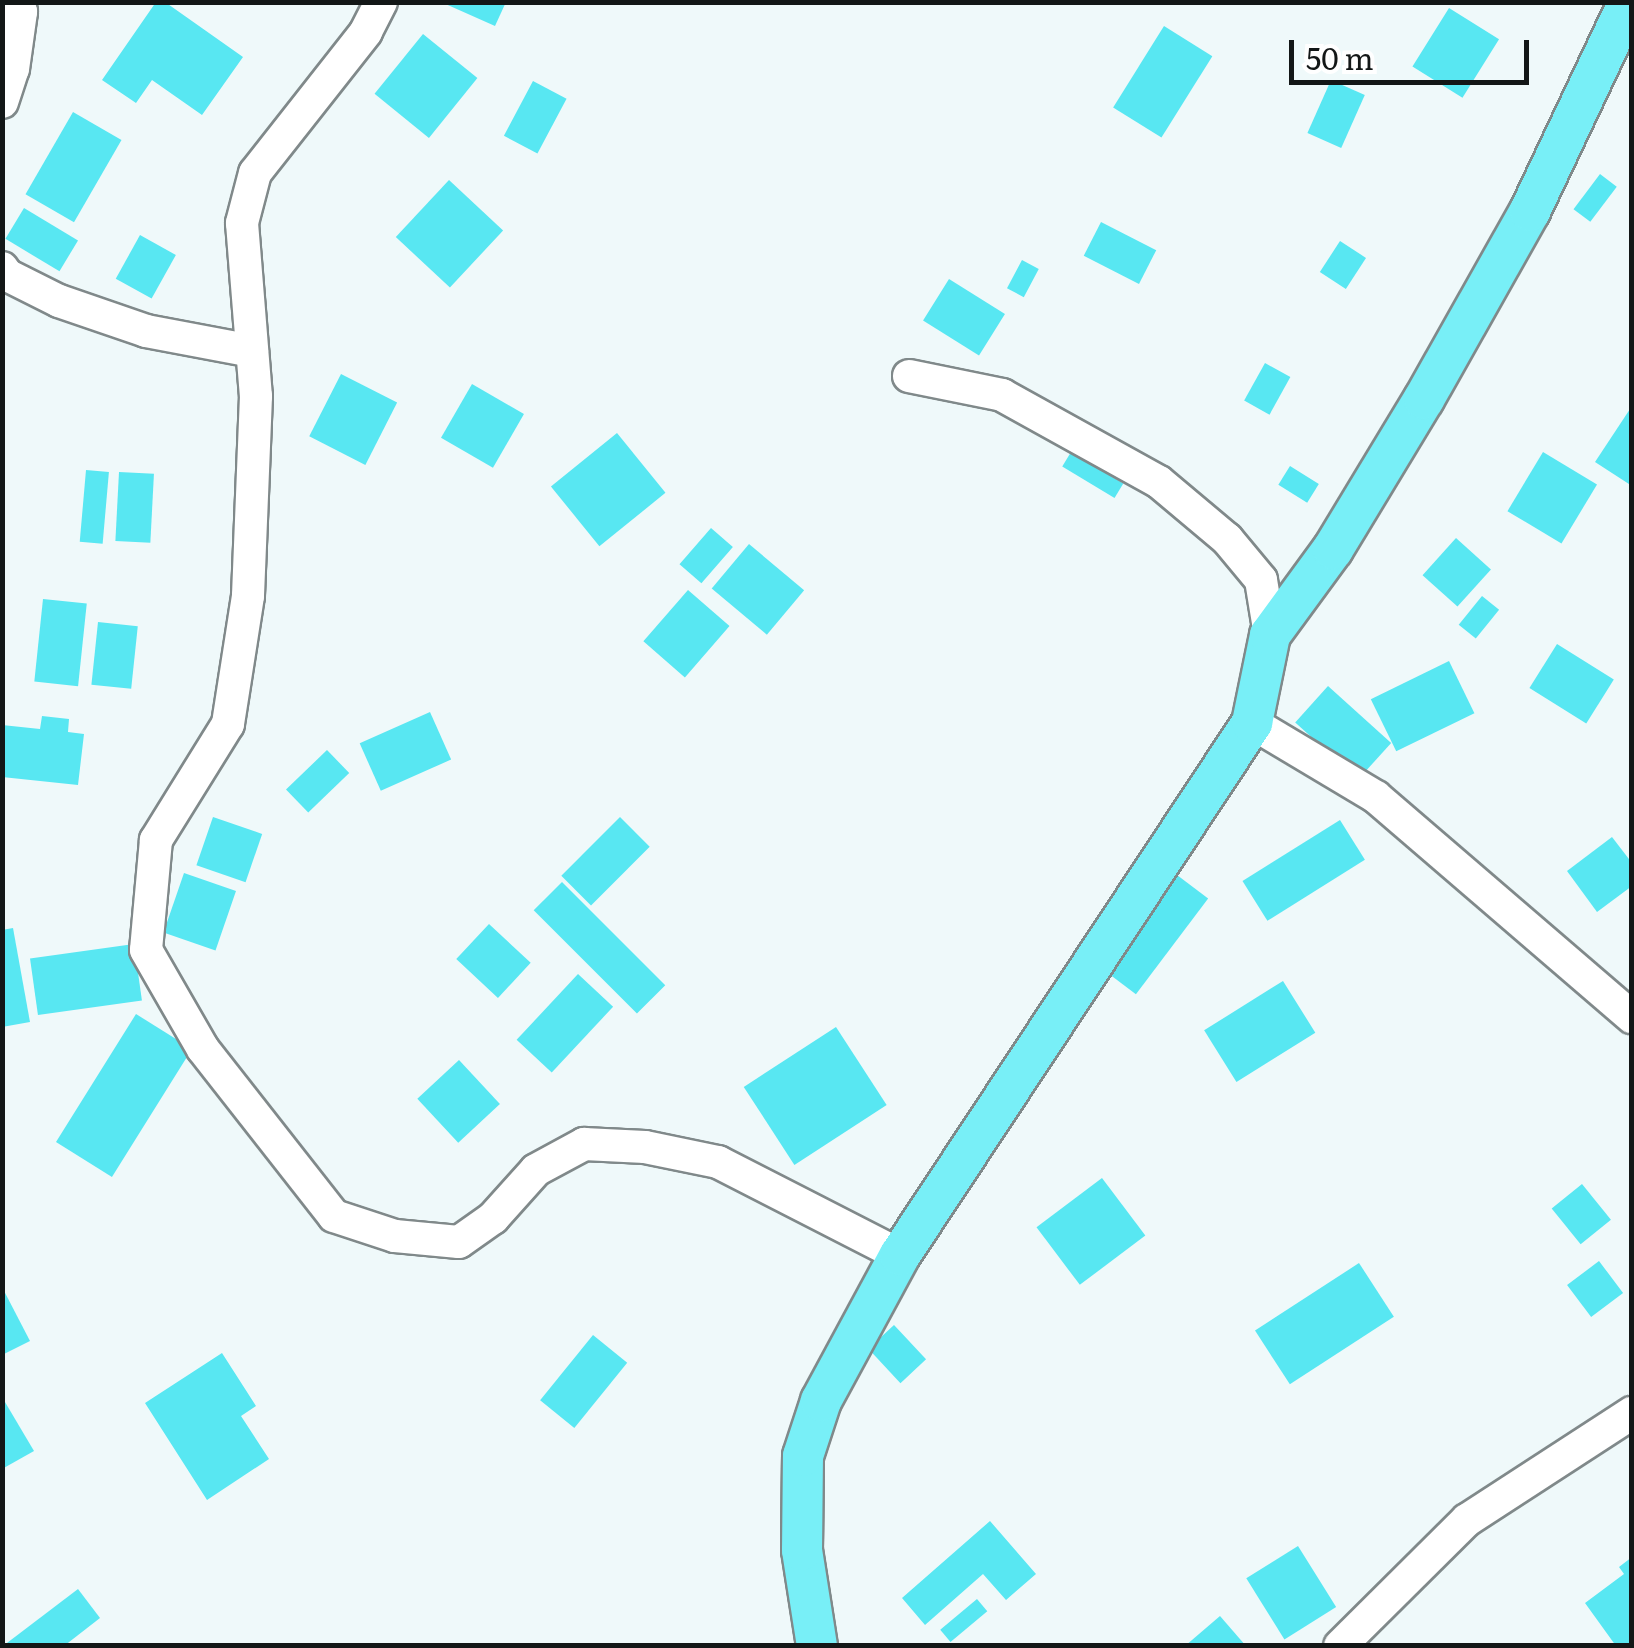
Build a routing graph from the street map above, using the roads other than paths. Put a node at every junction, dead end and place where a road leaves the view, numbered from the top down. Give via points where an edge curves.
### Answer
1 (16, 2) edge
2 (382, 2) edge
3 (1629, 2) edge
4 (2, 102) edge
5 (2, 268) edge
6 (252, 351) junction
7 (909, 376) dead end
8 (1270, 635) junction
9 (1252, 724) junction
10 (1632, 1018) edge
11 (900, 1255) junction
12 (1632, 1413) edge
13 (817, 1646) edge
14 (1340, 1646) edge

1 - 4 street via 21,12 14,70
2 - 6 street via 366,32 255,173 242,223
3 - 8 main road via 1530,212 1424,399 1333,549
5 - 6 street via 59,300 146,331
6 - 11 street via 248,596 228,724 156,840 146,950 203,1049 334,1216 394,1236 459,1242 493,1218 536,1170 584,1144 645,1147 718,1162
7 - 8 street via 1002,395 1159,482 1227,538 1261,580
8 - 9 main road
9 - 10 street via 1376,797
9 - 11 main road
11 - 13 main road via 821,1401 803,1456 802,1550
12 - 14 street via 1468,1520

